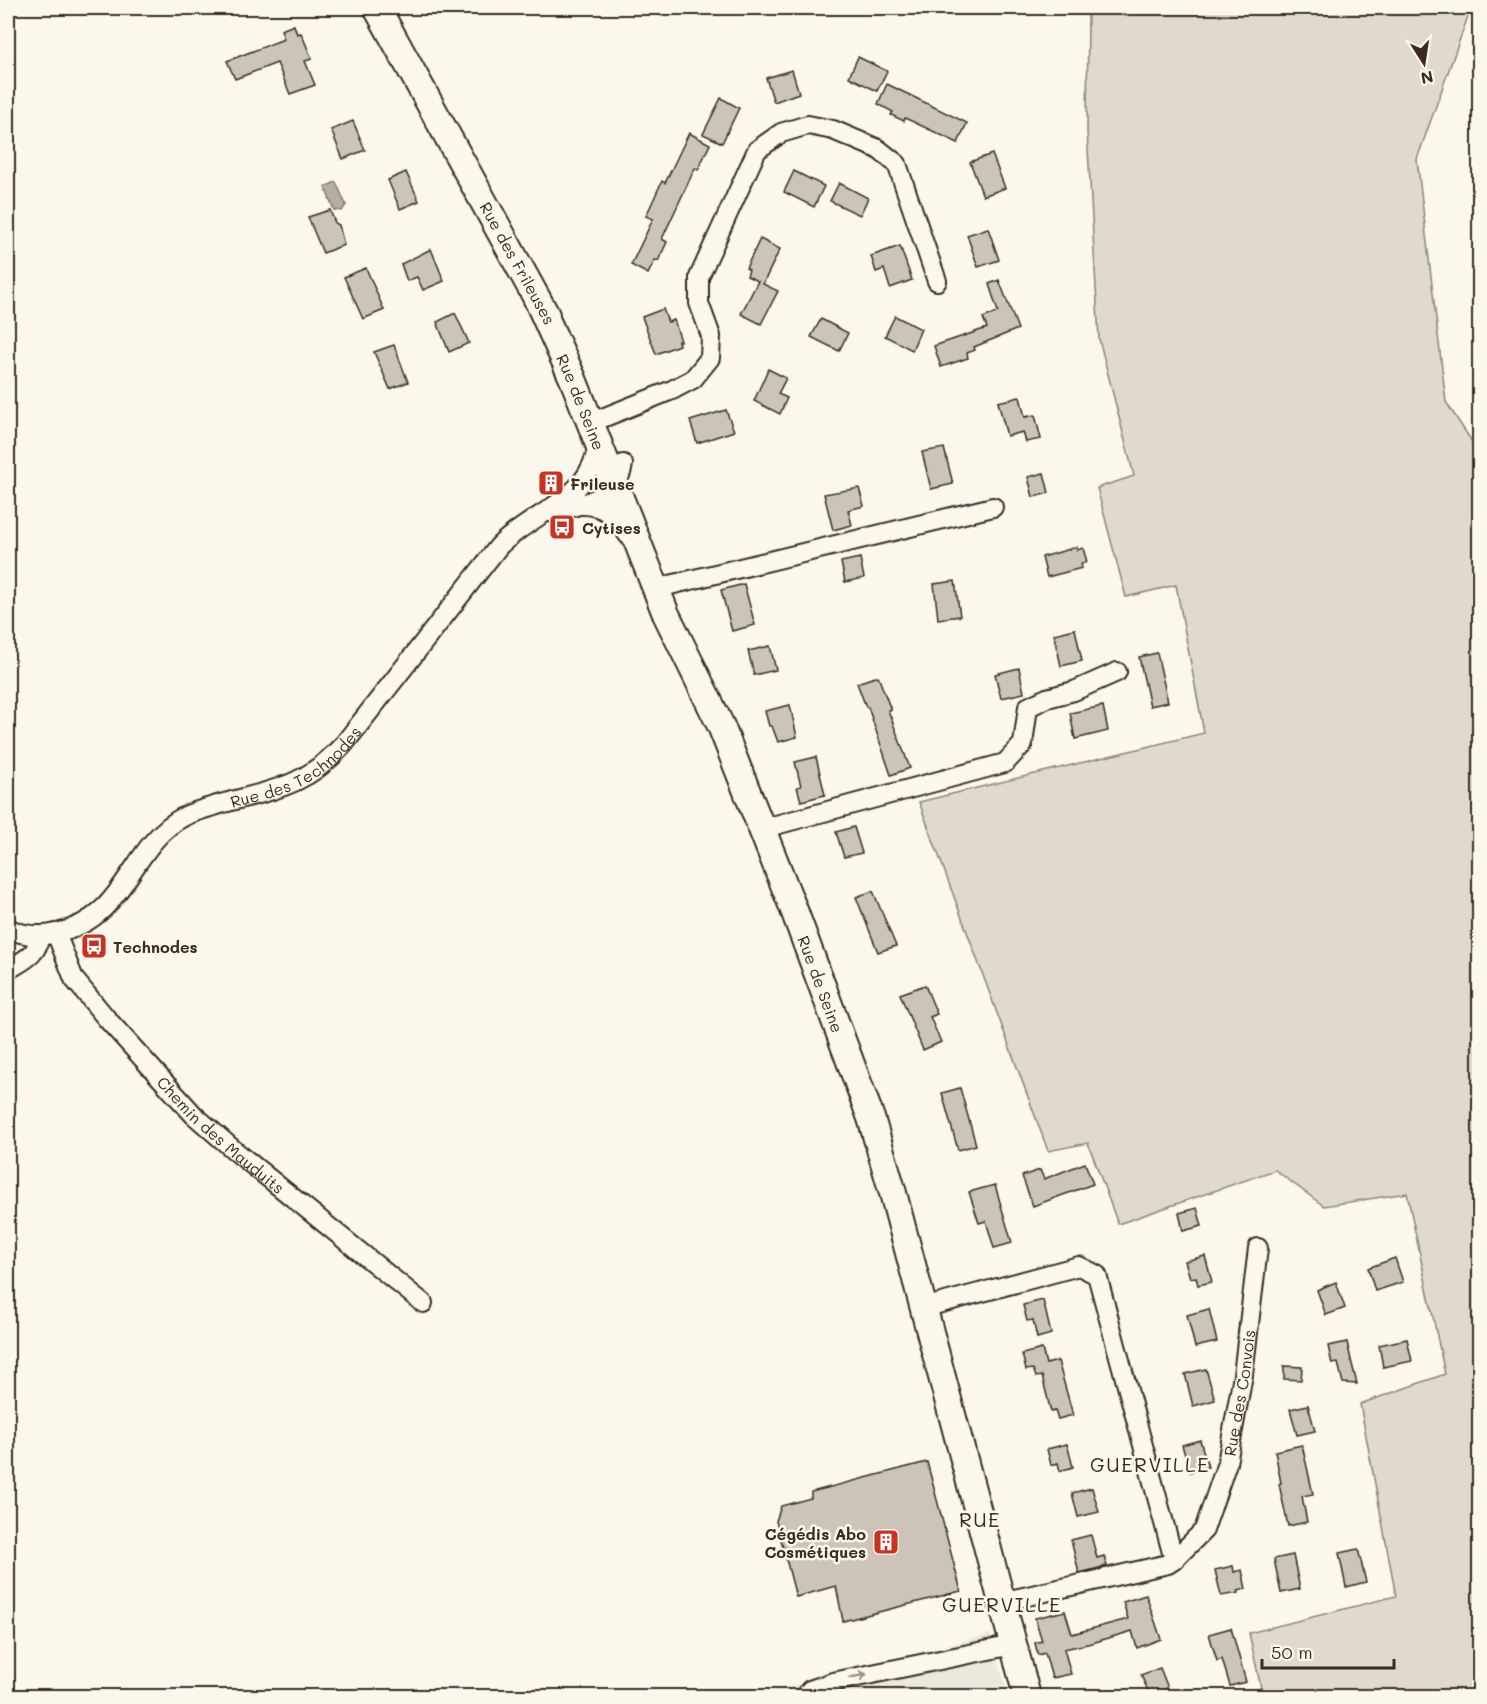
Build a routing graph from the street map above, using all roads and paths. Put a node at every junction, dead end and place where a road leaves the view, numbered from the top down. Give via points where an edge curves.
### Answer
1 (377, 8) edge
2 (936, 281) dead end
3 (597, 427) junction
4 (620, 480) junction
5 (577, 487) junction
6 (573, 506) junction
7 (993, 507) dead end
8 (537, 518) junction
9 (643, 560) junction
10 (670, 585) junction
11 (1116, 672) dead end
12 (721, 726) junction
13 (761, 828) junction
14 (8, 928) edge
15 (48, 934) junction
16 (8, 970) edge
17 (1258, 1248) dead end
18 (423, 1303) dead end
19 (923, 1308) junction
20 (1174, 1560) junction
21 (1001, 1602) junction
22 (1013, 1645) junction
23 (805, 1696) edge
24 (1027, 1696) edge

1 - 3 street, Rue des Frileuses via 537,299 584,376
2 - 3 street via 897,164 878,149 833,130 808,125 781,133 757,150 699,277 699,303 711,336 710,358 693,379
3 - 4 street, Rue des Frileuses
3 - 5 street, Rue des Technodes via 592,468
4 - 5 street via 596,479
4 - 6 street, Rue des Technodes via 594,500
4 - 9 street, Rue de Seine
4 - 10 street, Rue des Frileuses
5 - 8 street, Rue des Technodes
6 - 8 street, Rue des Technodes
6 - 9 street via 593,506 610,514 619,521
7 - 10 street
8 - 15 street, Rue des Technodes via 510,536 488,559 332,758 292,784 205,808 174,822 103,910 78,927
9 - 12 street, Rue de Seine via 677,640
10 - 12 street, Rue des Frileuses
11 - 13 street via 1028,707 1023,744 1005,763
12 - 13 street, Rue de Seine
13 - 19 street, Rue de Seine via 872,1118
14 - 15 street via 30,935
15 - 16 street via 34,952
15 - 18 street, Chemin des Mauduits via 74,980 194,1115
17 - 20 street, Rue des Convois via 1243,1375 1227,1463 1204,1530
19 - 20 street via 1079,1266 1097,1275
19 - 21 street, Rue de Seine
20 - 21 street, Rue des Convois
21 - 22 street, Rue de Seine
23 -> 22 street via 810,1690 833,1682
22 - 24 street, Rue de Seine

